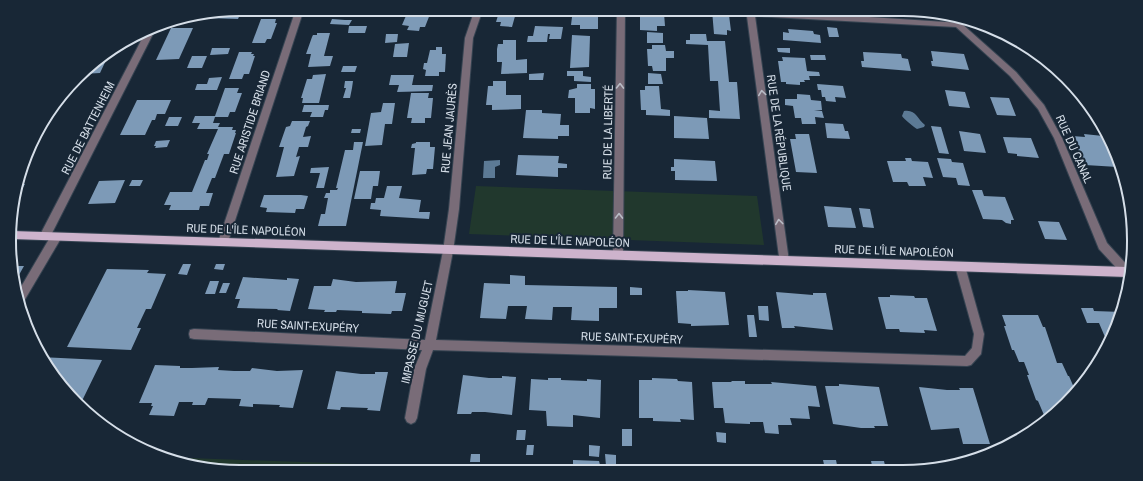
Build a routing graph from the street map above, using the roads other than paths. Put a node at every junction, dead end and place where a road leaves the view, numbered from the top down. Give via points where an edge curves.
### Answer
1 (298, 16) edge
2 (477, 16) edge
3 (621, 16) edge
4 (752, 16) edge
5 (844, 16) edge
6 (953, 22) edge
7 (957, 23) edge
8 (148, 36) edge
9 (16, 235) edge
10 (45, 236) junction
11 (56, 237) junction
12 (224, 242) junction
13 (448, 251) junction
14 (618, 255) junction
15 (784, 261) junction
16 (960, 266) junction
17 (1125, 270) edge
18 (1125, 272) edge
19 (23, 294) edge
20 (194, 334) dead end
21 (429, 344) junction
22 (411, 418) dead end

1 - 12 street, RUE ARISTIDE BRIAND
2 - 13 street, RUE JEAN JAURÈS via 469,38
14 -> 3 street, RUE DE LA LIBERTÉ
15 -> 4 street, RUE DE LA RÉPUBLIQUE
5 - 6 street, RUE DU CANAL
7 - 17 street, RUE DU CANAL via 1013,74 1041,107 1058,138 1103,246
8 - 10 street, RUE DE BATTENHEIM
9 - 10 main road, RUE DE L'ÎLE NAPOLÉON
10 - 11 main road, RUE DE L'ÎLE NAPOLÉON
11 - 12 main road, RUE DE L'ÎLE NAPOLÉON
11 - 19 street
12 - 13 main road, RUE DE L'ÎLE NAPOLÉON
13 - 14 main road, RUE DE L'ÎLE NAPOLÉON
13 - 21 street, IMPASSE DU MUGUET
14 - 15 main road, RUE DE L'ÎLE NAPOLÉON
15 - 16 main road, RUE DE L'ÎLE NAPOLÉON
16 - 18 main road, RUE DE L'ÎLE NAPOLÉON
16 - 21 street, RUE SAINT-EXUPÉRY via 979,334 977,350 967,361
20 - 21 street, RUE SAINT-EXUPÉRY
21 - 22 street, IMPASSE DU MUGUET via 420,369

